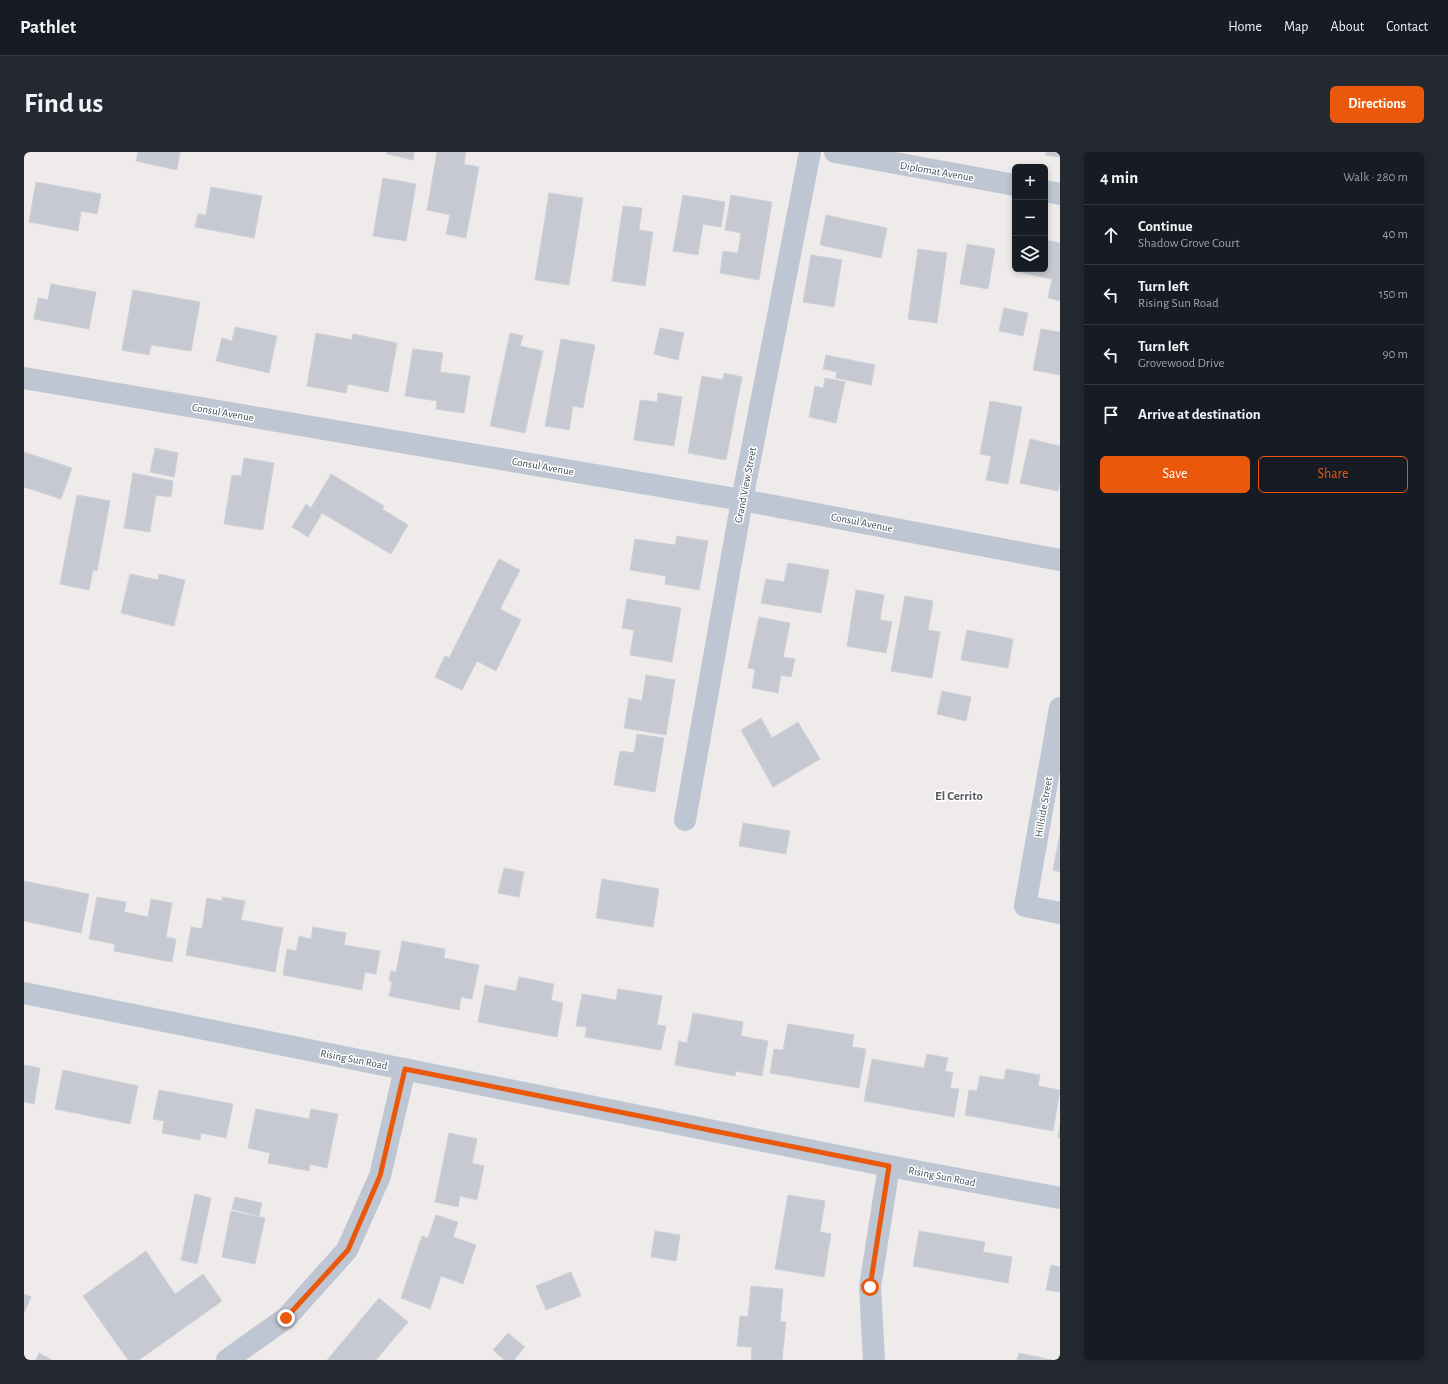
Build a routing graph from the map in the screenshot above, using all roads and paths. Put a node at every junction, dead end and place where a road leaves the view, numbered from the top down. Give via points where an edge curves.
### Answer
1 (810, 152) edge
2 (835, 152) edge
3 (1012, 184) edge
4 (1048, 192) edge
5 (1060, 194) edge
6 (24, 378) edge
7 (742, 500) junction
8 (1060, 560) edge
9 (1060, 708) edge
10 (1057, 746) edge
11 (685, 820) dead end
12 (1060, 913) edge
13 (24, 993) edge
14 (405, 1069) junction
15 (889, 1166) junction
16 (1060, 1198) edge
17 (227, 1360) edge
18 (874, 1360) edge

1 - 7 street, Grand View Street
2 - 3 street, Diplomat Avenue
4 - 5 street
6 - 7 street, Consul Avenue
7 - 8 street, Consul Avenue
7 - 11 street, Grand View Street
9 - 10 street, Hillside Street
10 - 12 street, Hillside Street via 1025,906
13 - 14 street, Rising Sun Road
14 - 15 street, Rising Sun Road
14 - 17 street via 380,1176 348,1250 286,1318
15 - 16 street, Rising Sun Road
15 - 18 street via 870,1287

